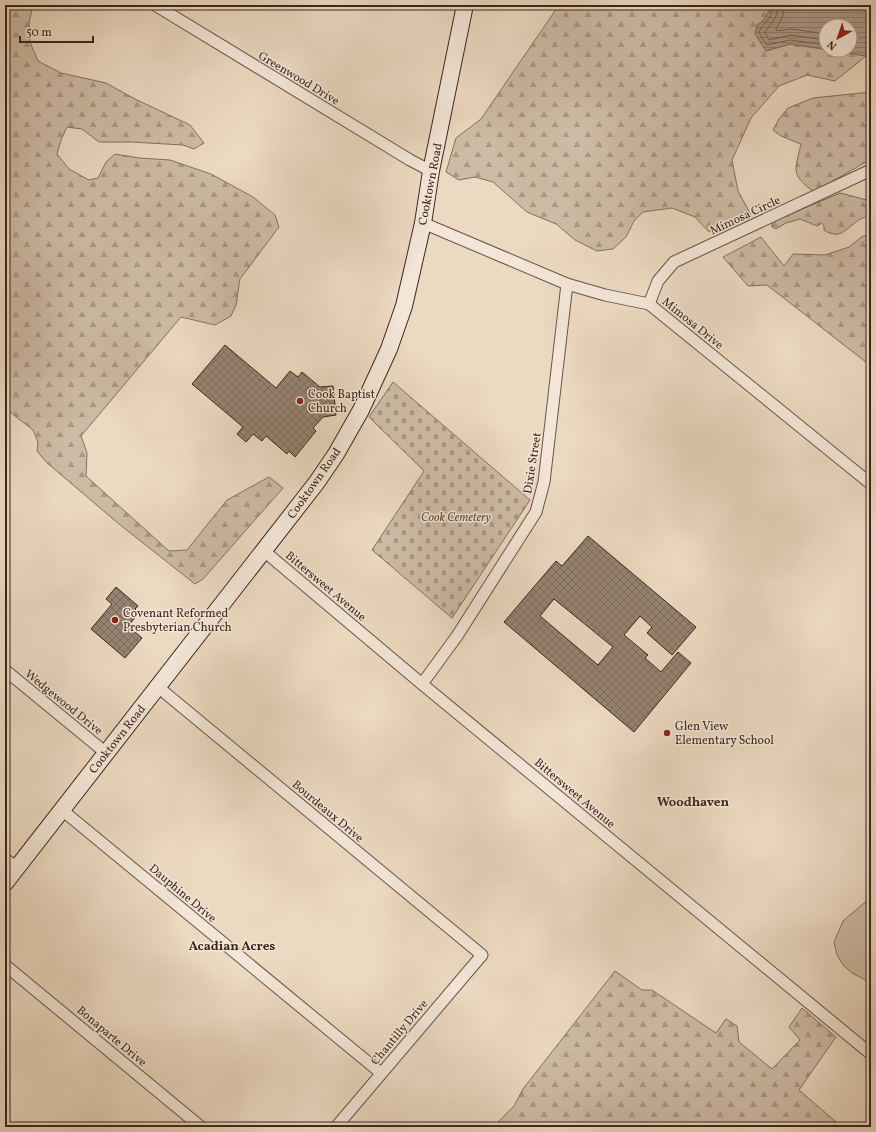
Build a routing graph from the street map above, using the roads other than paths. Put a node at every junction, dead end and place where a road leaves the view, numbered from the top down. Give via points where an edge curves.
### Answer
1 (155, 5) edge
2 (465, 5) edge
3 (871, 170) edge
4 (432, 171) junction
5 (422, 224) junction
6 (567, 284) junction
7 (649, 304) junction
8 (871, 484) edge
9 (264, 551) junction
10 (5, 670) edge
11 (422, 684) junction
12 (158, 687) junction
13 (106, 753) junction
14 (62, 810) junction
15 (11, 863) edge
16 (5, 884) edge
17 (482, 955) joint
18 (5, 965) edge
19 (871, 1054) edge
20 (381, 1073) junction
21 (202, 1127) edge
22 (336, 1127) edge

1 - 4 street, Greenwood Drive
2 - 4 street, Cooktown Road
3 - 7 street, Mimosa Circle via 674,262 658,281
4 - 5 street, Cooktown Road
5 - 6 street, Mimosa Drive
5 - 9 street, Cooktown Road via 404,306 389,348 361,410 317,482
6 - 7 street, Mimosa Drive via 605,296
6 - 11 street, Dixie Street via 544,482 536,512 457,636
7 - 8 street, Mimosa Drive
9 - 11 street, Bittersweet Avenue
9 - 12 street, Cooktown Road
10 - 13 street, Wedgewood Drive
11 - 19 street, Bittersweet Avenue
12 - 13 street, Cooktown Road
12 - 17 street, Bourdeaux Drive
13 - 14 street, Cooktown Road
14 - 15 street, Cooktown Road
14 - 20 street, Dauphine Drive
15 - 16 street, Cooktown Road
17 - 20 street, Chantilly Drive
18 - 21 street, Bonaparte Drive
20 - 22 street, Chantilly Drive

